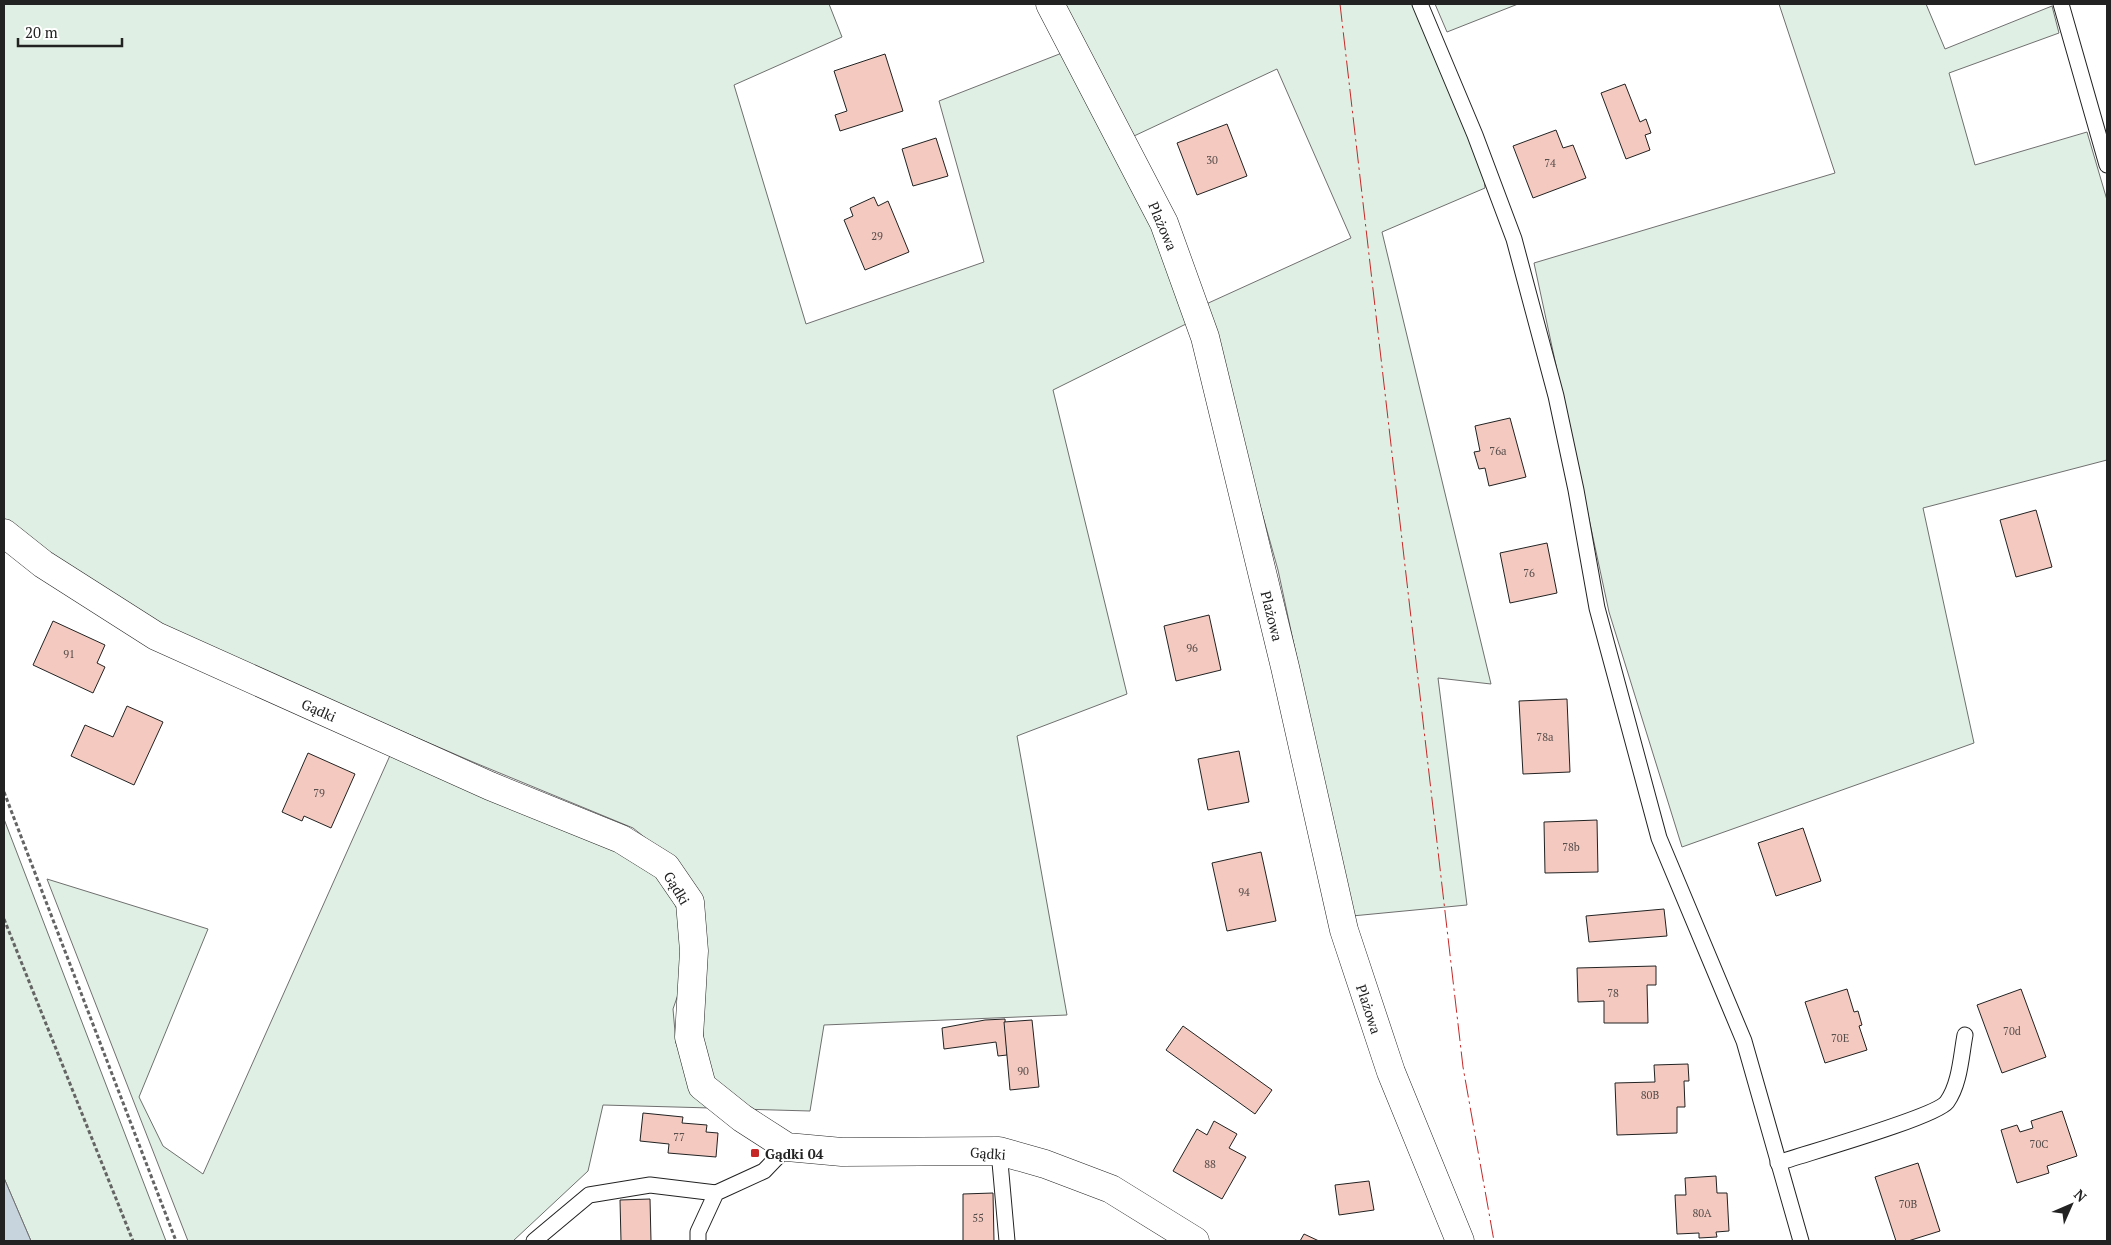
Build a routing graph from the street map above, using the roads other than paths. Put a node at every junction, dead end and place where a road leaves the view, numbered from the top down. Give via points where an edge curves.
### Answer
1 (1050, 4) edge
2 (1420, 4) edge
3 (2061, 4) edge
4 (2107, 165) edge
5 (4, 533) edge
6 (1965, 1035) dead end
7 (787, 1147) junction
8 (999, 1150) junction
9 (1778, 1163) junction
10 (716, 1193) junction
11 (534, 1241) edge
12 (698, 1241) edge
13 (1007, 1241) edge
14 (1195, 1241) edge
15 (1460, 1241) edge
16 (1801, 1241) edge

1 - 15 street, Plażowa via 1164,224 1204,337 1285,667 1344,930 1391,1072
2 - 9 lane via 1514,239 1558,405 1597,608 1659,838 1744,1041
3 - 4 lane
5 - 7 street, Gądki via 43,564 156,636 490,786 621,839 666,867 690,902 694,951 690,1037 702,1086 742,1118
6 - 9 lane via 1957,1079 1947,1102 1922,1116
7 - 8 street, Gądki via 842,1152
7 - 10 lane via 764,1171
8 - 13 lane
8 - 14 street, Gądki via 1110,1190
9 - 16 lane
10 - 11 lane via 650,1185 589,1195
10 - 12 lane via 698,1232

